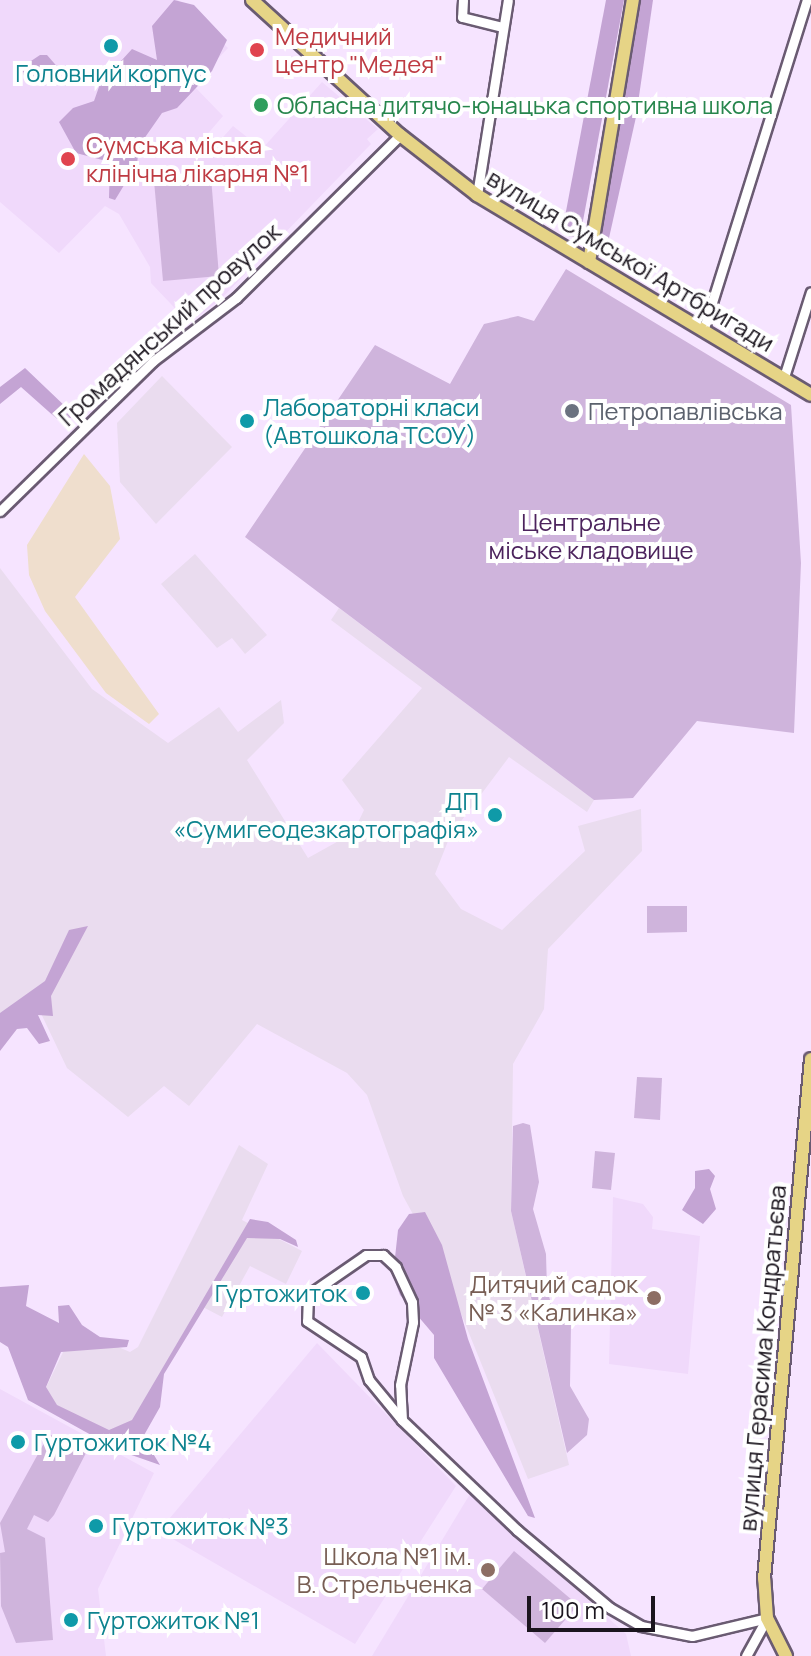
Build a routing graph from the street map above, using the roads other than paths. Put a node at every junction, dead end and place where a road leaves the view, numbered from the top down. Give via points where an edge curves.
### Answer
1 (463, 0) edge
2 (508, 0) edge
3 (633, 0) edge
4 (807, 0) edge
5 (260, 2) edge
6 (502, 27) junction
7 (400, 135) junction
8 (477, 195) junction
9 (589, 262) junction
10 (811, 292) edge
11 (704, 328) junction
12 (784, 377) junction
13 (811, 395) edge
14 (0, 511) edge
15 (811, 1059) edge
16 (402, 1420) junction
17 (767, 1618) junction
18 (746, 1656) edge
19 (786, 1656) edge

1 - 6 street via 462,17
2 - 6 street
3 - 9 main road
4 - 11 street
5 - 7 main road, вулиця Сумської Артбригади
6 - 8 street
7 - 8 main road, вулиця Сумської Артбригади
7 - 14 street, Громадянський провулок via 236,298 153,361
8 - 9 main road, вулиця Сумської Артбригади
9 - 11 main road, вулиця Сумської Артбригади
10 - 12 street
11 - 12 main road, вулиця Сумської Артбригади
12 - 13 main road, вулиця Сумської Артбригади
15 - 17 main road, вулиця Герасима Кондратьєва via 766,1546
16 - 16 street via 400,1385 412,1302 396,1267 383,1255 366,1255 308,1295 305,1312 314,1328 361,1357 369,1380
16 - 17 street via 517,1530 610,1608 641,1626 692,1636
17 - 18 street
17 - 19 main road, вулиця Герасима Кондратьєва

